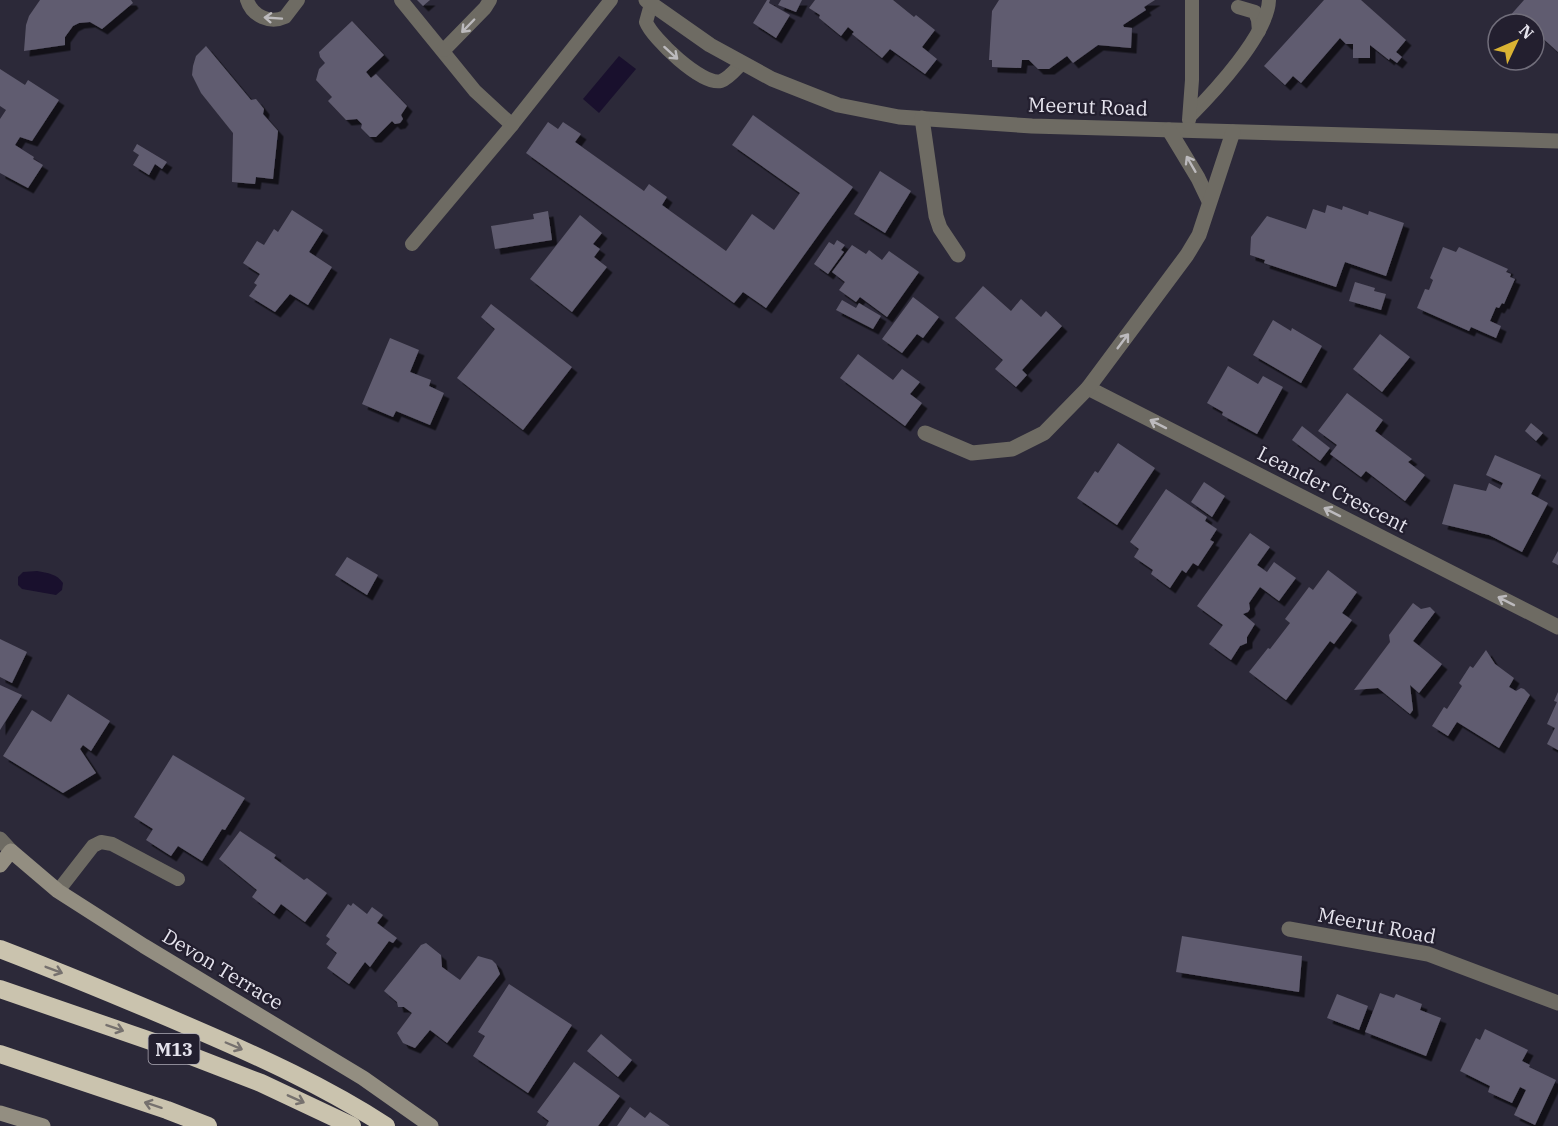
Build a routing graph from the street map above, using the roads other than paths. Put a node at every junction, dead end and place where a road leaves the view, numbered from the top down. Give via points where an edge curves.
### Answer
1 (247, 0) edge
2 (298, 0) edge
3 (401, 0) edge
4 (490, 0) edge
5 (611, 0) edge
6 (1192, 0) edge
7 (1269, 0) edge
8 (648, 2) edge
9 (1238, 7) dead end
10 (1259, 31) junction
11 (444, 50) junction
12 (742, 63) junction
13 (922, 118) junction
14 (1189, 124) junction
15 (512, 125) junction
16 (1169, 130) junction
17 (1233, 132) junction
18 (1558, 141) edge
19 (1209, 201) junction
20 (412, 244) dead end
21 (958, 255) dead end
22 (1088, 388) junction
23 (925, 433) dead end
24 (1558, 627) edge
25 (0, 839) edge
26 (11, 851) junction
27 (0, 865) edge
28 (178, 879) dead end
29 (58, 891) junction
30 (1289, 929) dead end
31 (0, 949) edge
32 (0, 988) edge
33 (1558, 1003) edge
34 (0, 1054) edge
35 (0, 1113) edge
36 (43, 1126) edge
37 (208, 1126) edge
38 (352, 1126) edge
39 (386, 1126) edge
40 (431, 1126) edge

2 -> 1 lane via 285,17 272,20 255,13
3 - 11 lane
4 -> 11 lane
5 - 15 lane
6 - 14 lane
7 - 10 lane
8 - 12 street, Meerut Road
8 -> 12 lane via 646,22 652,35 700,74 720,81
9 - 10 lane via 1255,12
10 - 14 lane
11 - 15 lane via 475,91
12 - 13 street, Meerut Road via 838,105
13 - 16 street, Meerut Road
13 - 21 street via 939,228
14 - 16 street, Meerut Road
14 - 17 street, Meerut Road
15 - 20 lane
19 -> 16 street
17 - 18 street, Meerut Road
17 - 19 street
22 -> 19 street via 1187,255 1199,235
22 - 23 street via 1044,434 1012,449 972,453
24 -> 22 street, Leander Crescent
25 - 26 street, Devon Terrace
26 - 27 street
26 - 29 street, Devon Terrace
28 - 29 lane via 101,842 93,846
29 - 40 street, Devon Terrace via 363,1077
30 - 33 street, Meerut Road via 1428,954
31 -> 39 highway via 256,1055
32 -> 38 highway, M13 via 261,1083
37 -> 34 highway
35 - 36 street

